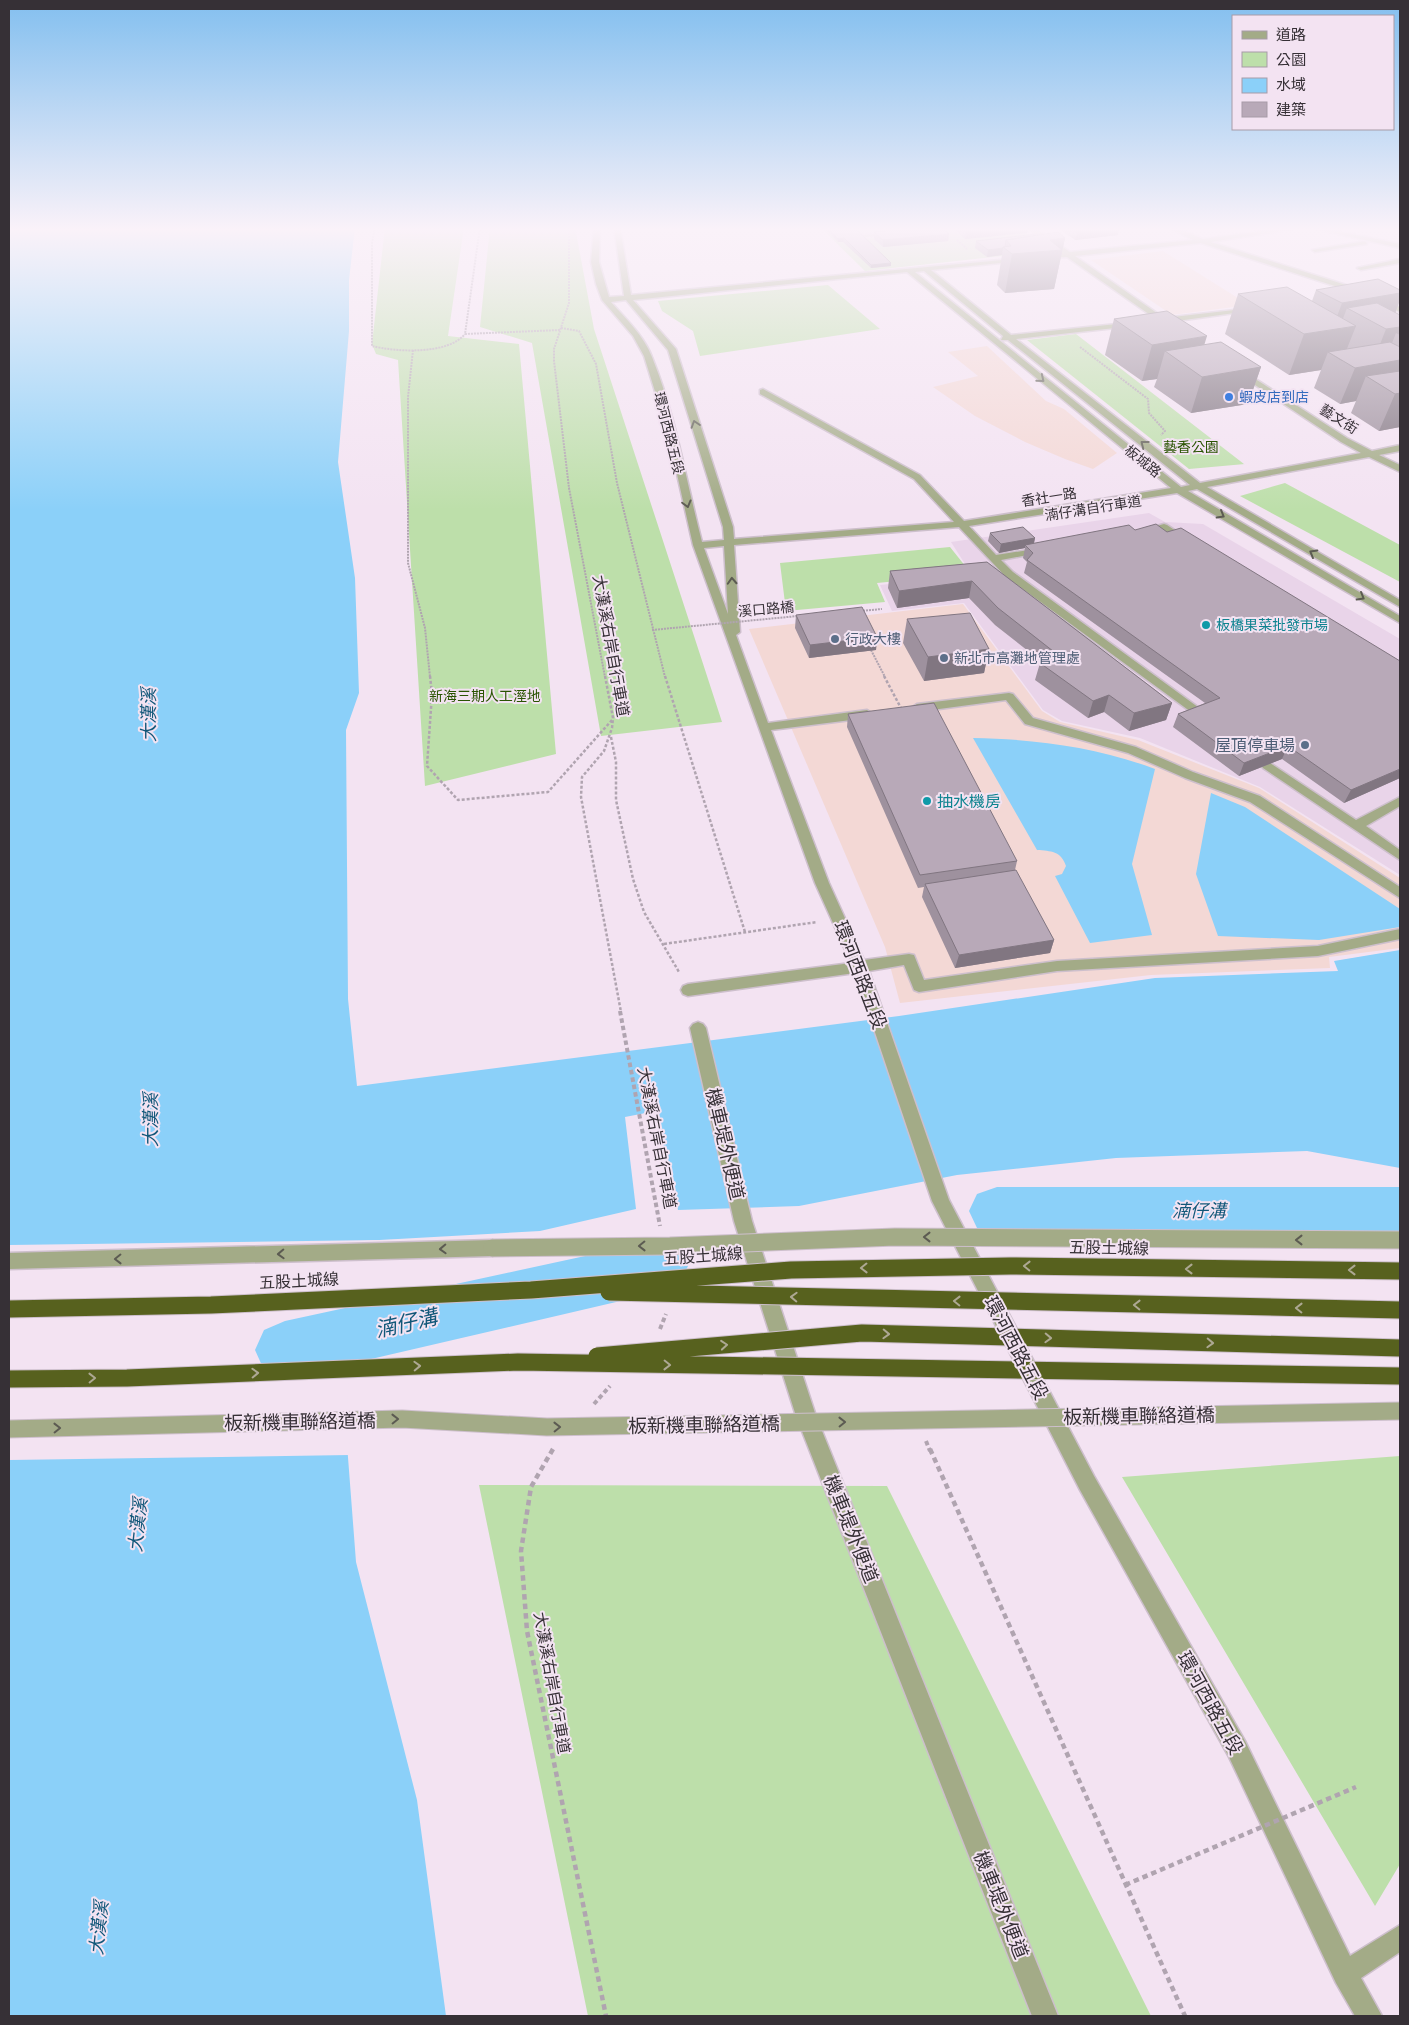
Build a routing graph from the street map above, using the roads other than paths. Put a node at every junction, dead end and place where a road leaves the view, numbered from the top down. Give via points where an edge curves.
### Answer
1 (1163, 321) edge
2 (624, 322) edge
3 (648, 322) edge
4 (970, 322) edge
5 (990, 322) edge
6 (1153, 322) edge
7 (1158, 322) edge
8 (1144, 323) edge
9 (1178, 331) edge
10 (1009, 337) junction
11 (992, 340) junction
12 (1228, 364) edge
13 (763, 392) dead end
14 (1400, 448) edge
15 (1369, 454) junction
16 (1400, 469) edge
17 (1196, 485) junction
18 (1179, 490) junction
19 (962, 524) junction
20 (1136, 532) edge
21 (730, 543) junction
22 (698, 545) junction
23 (1051, 548) edge
24 (1198, 548) edge
25 (994, 558) junction
26 (1400, 604) edge
27 (1400, 620) edge
28 (736, 647) junction
29 (902, 710) edge
30 (881, 712) edge
31 (1202, 716) edge
32 (764, 727) junction
33 (1267, 765) edge
34 (1399, 802) edge
35 (1356, 826) junction
36 (1400, 856) edge
37 (1400, 893) edge
38 (1400, 934) edge
39 (860, 967) junction
40 (688, 990) road end
41 (698, 1028) dead end
42 (1400, 1240) edge
43 (9, 1261) edge
44 (1400, 1271) edge
45 (530, 1290) junction
46 (9, 1309) edge
47 (1400, 1310) edge
48 (1400, 1348) edge
49 (518, 1362) junction
50 (1400, 1376) edge
51 (9, 1379) edge
52 (1400, 1411) edge
53 (9, 1429) edge
54 (1400, 1937) edge
55 (1345, 1974) junction
56 (1045, 2016) edge
57 (1369, 2016) edge

1 - 9 street
2 -> 22 street, 環河西路五段 via 648,356 671,430
21 -> 3 street, 環河西路五段 via 728,527 672,349
4 - 11 street, 板城路
5 - 10 street, 板城路
6 - 7 street
8 - 10 street
10 - 11 street
17 -> 10 street, 板城路
11 -> 18 street, 板城路
12 - 15 street, 藝文街
13 - 19 street via 917,477
14 - 15 street, 香社一路
15 - 16 street, 藝文街
15 - 17 street, 香社一路
17 - 18 street, 香社一路
26 -> 17 street, 板城路
18 - 19 street, 香社一路
18 -> 27 street, 板城路
19 - 21 street, 香社一路
19 - 25 street
20 - 24 street via 1164,528
21 - 22 street, 香社一路
28 -> 21 street, 環河西路五段
22 - 28 street, 環河西路五段
23 - 25 street
25 - 31 street via 1009,574
28 - 32 street, 環河西路五段
29 - 37 street via 1009,696 1029,721 1132,750 1255,799
30 - 32 street
32 - 39 street, 環河西路五段 via 822,883
33 - 35 street
34 - 35 street
35 - 36 street
38 - 39 street via 1318,951 1057,966 919,986 909,959
39 - 40 street
39 - 55 street, 環河西路五段 via 941,1201 1087,1482 1237,1750
41 - 56 street, 機車堤外便道 via 743,1221 806,1416
42 -> 43 street, bridge via 895,1236 670,1246
44 -> 45 highway, 五股土城線, bridge via 1010,1266 791,1270
45 - 46 highway, 五股土城線, bridge via 211,1305
47 -> 45 highway, bridge
49 -> 48 highway, bridge via 862,1333
49 -> 50 highway, bridge
51 -> 49 highway, bridge via 127,1378
53 -> 52 street, 板新機車聯絡道橋, bridge via 402,1419 547,1427
54 - 55 street
55 - 57 street, 環河西路五段

